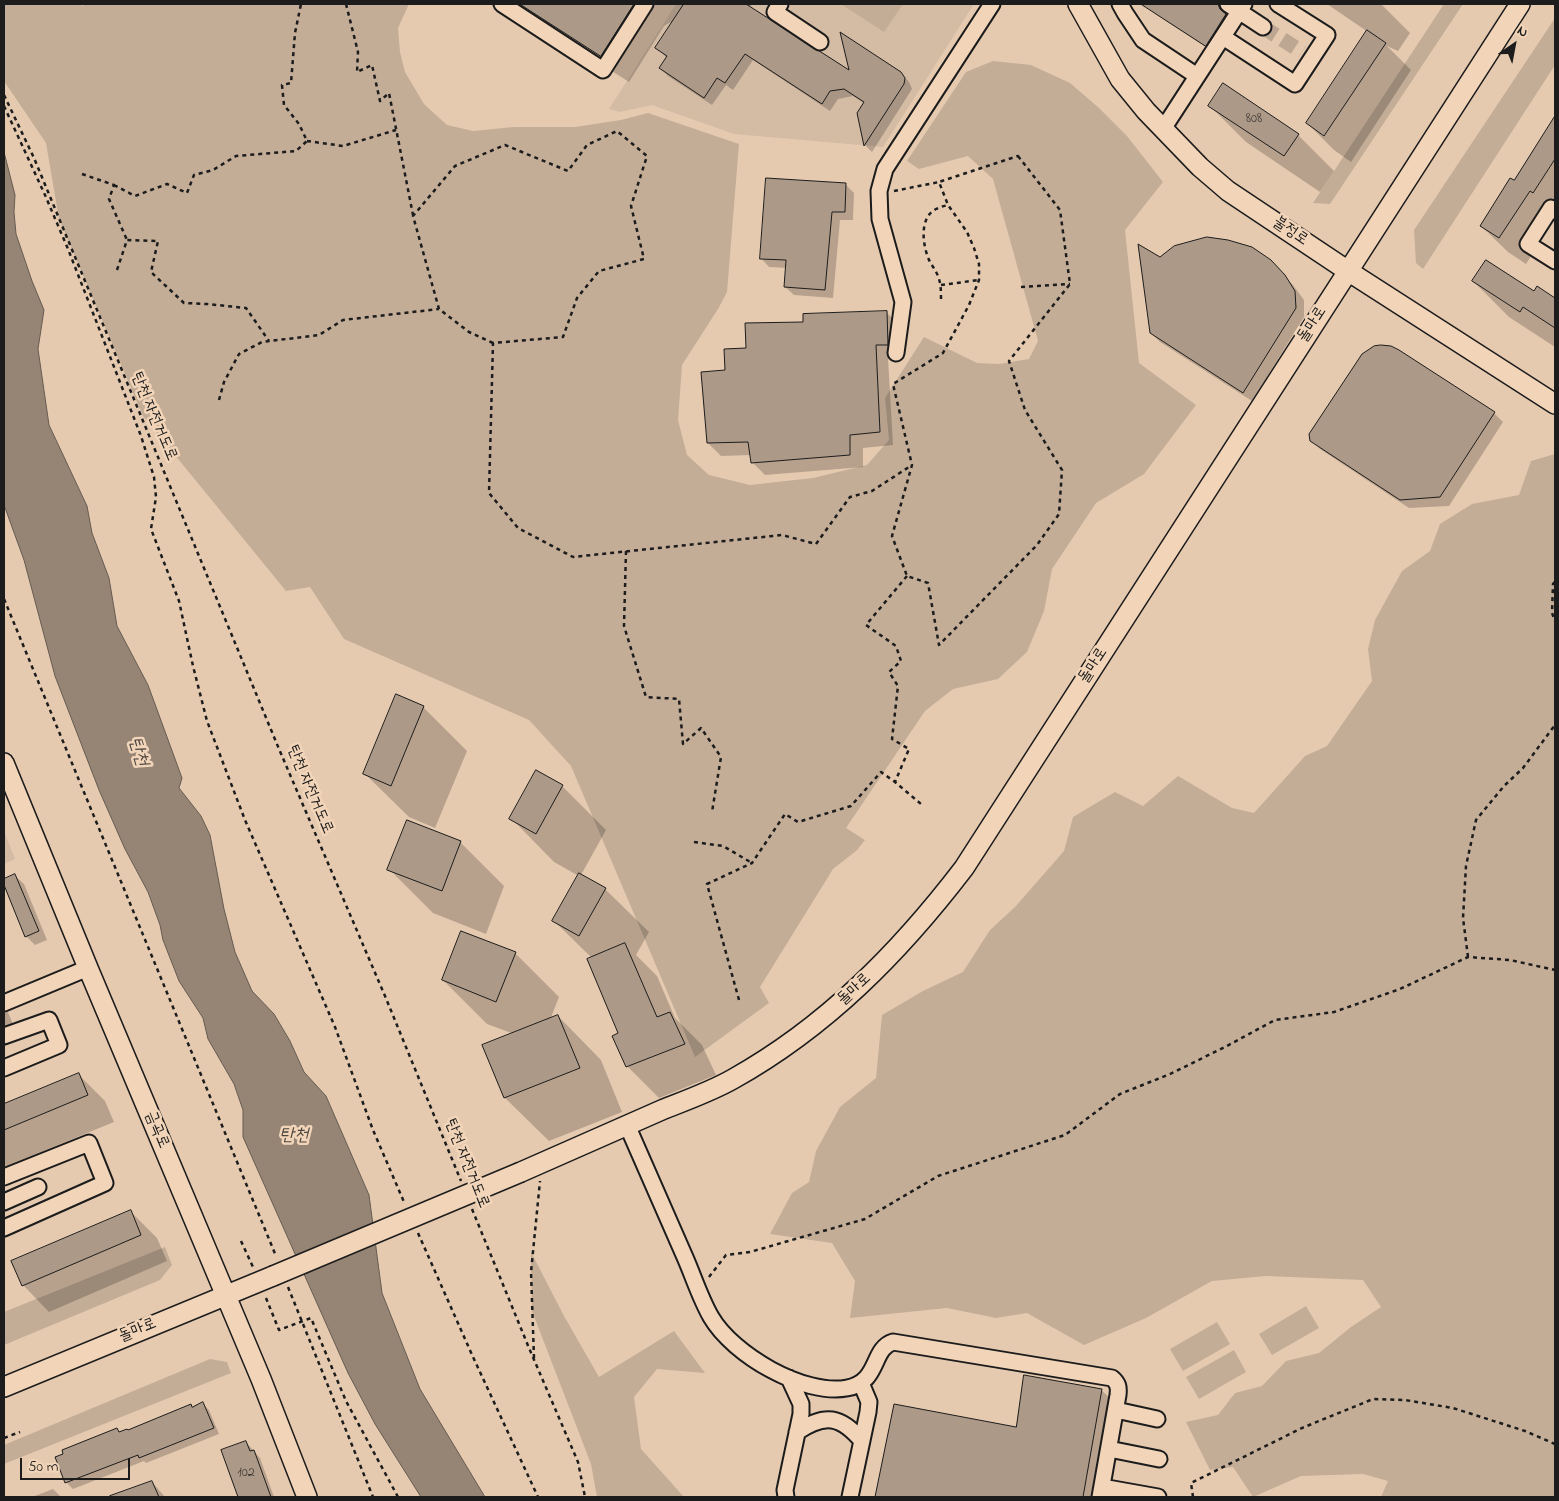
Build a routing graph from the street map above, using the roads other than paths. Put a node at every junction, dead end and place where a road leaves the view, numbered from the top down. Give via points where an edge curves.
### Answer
1 (502, 4) edge
2 (645, 4) edge
3 (780, 4) edge
4 (992, 4) edge
5 (1078, 4) edge
6 (1120, 4) edge
7 (1278, 4) edge
8 (1520, 4) edge
9 (1237, 6) edge
10 (1263, 26) tunnel mouth
11 (1223, 37) junction
12 (820, 42) dead end
13 (1197, 76) junction
14 (1162, 129) junction
15 (1555, 211) edge
16 (1555, 261) edge
17 (1348, 271) junction
18 (896, 353) dead end
19 (1554, 399) edge
20 (4, 763) edge
21 (88, 968) junction
22 (4, 1003) edge
23 (4, 1036) edge
24 (4, 1068) edge
25 (627, 1125) junction
26 (4, 1177) edge
27 (38, 1187) dead end
28 (4, 1202) edge
29 (4, 1228) edge
30 (225, 1296) junction
31 (789, 1378) junction
32 (861, 1383) junction
33 (4, 1387) edge
34 (1116, 1410) junction
35 (1157, 1419) dead end
36 (797, 1432) junction
37 (862, 1441) junction
38 (1109, 1449) junction
39 (1159, 1459) dead end
40 (1101, 1492) edge
41 (306, 1497) edge
42 (786, 1497) edge
43 (850, 1497) edge
44 (1158, 1497) edge

1 - 2 street via 603,70
3 - 12 street via 775,12
4 - 18 street via 884,169 879,191 880,220 891,246 903,302
5 - 14 main road, 불정로 via 1120,79
6 - 13 street via 1143,40
7 - 11 street via 1327,36 1295,84
8 - 17 main road, 돌마로
9 - 10 street
9 - 11 street
11 - 13 street
13 - 14 street
14 - 17 main road, 불정로 via 1228,191
15 - 16 street via 1551,208 1528,244
17 - 19 main road, 불정로
17 - 25 main road, 돌마로 via 964,868 941,898 843,1002 771,1057 731,1080
20 - 21 main road, 금곡로
21 - 22 street
21 - 30 main road, 금곡로
23 - 24 street via 49,1020 59,1045
25 - 30 main road, 돌마로, bridge via 273,1281
25 - 31 street via 712,1318 735,1344 765,1366
26 - 29 street via 89,1143 105,1183
27 - 28 street
30 - 33 main road, 돌마로
30 - 41 main road, 금곡로
31 - 32 street via 835,1389
31 - 36 street via 802,1404
32 - 34 street via 871,1374 886,1344 893,1342 1112,1378 1119,1388
32 - 37 street via 869,1402
34 - 35 street
34 - 38 street
36 - 37 street via 810,1423 827,1419 846,1424
36 - 42 street
37 - 43 street
38 - 39 street
38 - 40 street
40 - 44 street

